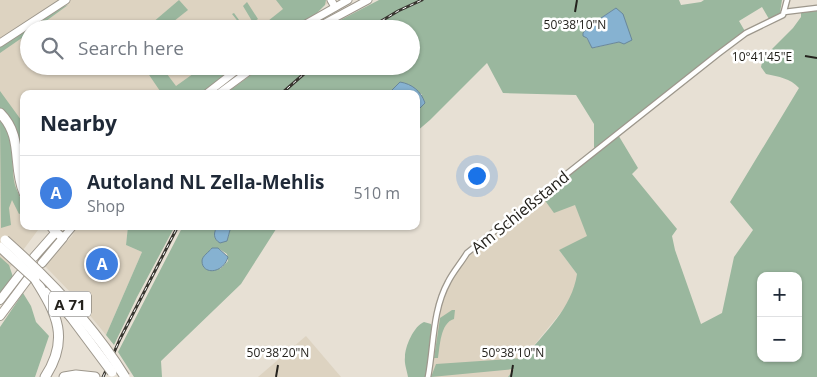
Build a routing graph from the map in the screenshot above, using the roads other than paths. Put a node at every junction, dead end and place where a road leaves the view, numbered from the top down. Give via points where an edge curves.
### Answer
1 (66, 0) edge
2 (348, 0) edge
3 (368, 0) edge
4 (786, 0) edge
5 (337, 4) edge
6 (817, 8) edge
7 (348, 10) junction
8 (784, 12) junction
9 (332, 18) junction
10 (35, 20) edge
11 (311, 20) edge
12 (329, 20) edge
13 (20, 30) edge
14 (0, 43) edge
15 (230, 75) edge
16 (244, 75) edge
17 (211, 90) edge
18 (223, 90) edge
19 (0, 113) edge
20 (20, 181) edge
21 (58, 231) edge
22 (2, 241) edge
23 (34, 257) dead end
24 (42, 263) dead end
25 (20, 274) dead end
26 (31, 280) junction
27 (0, 300) edge
28 (0, 316) edge
29 (44, 377) edge
30 (64, 377) edge
31 (95, 377) edge
32 (115, 377) edge
33 (125, 377) edge
34 (428, 377) edge

1 - 10 main road
2 - 5 main road
3 - 7 main road
4 - 8 street
5 - 7 main road
5 - 9 main road via 336,15
5 - 11 main road
6 - 8 street
7 - 9 main road
8 - 34 street, Am Schießstand via 746,33 467,253 448,282 441,300
9 - 12 main road
13 - 14 main road
15 - 17 main road
16 - 18 main road
19 - 20 highway via 16,140
21 - 23 main road
21 - 24 main road
22 - 26 highway, A 71, bridge
22 - 33 highway, A 71, bridge via 35,268 76,310
25 - 27 main road
26 - 28 main road
26 - 29 highway via 53,308 59,332 56,354
26 - 32 highway, A 71, bridge via 71,317
30 - 31 highway

